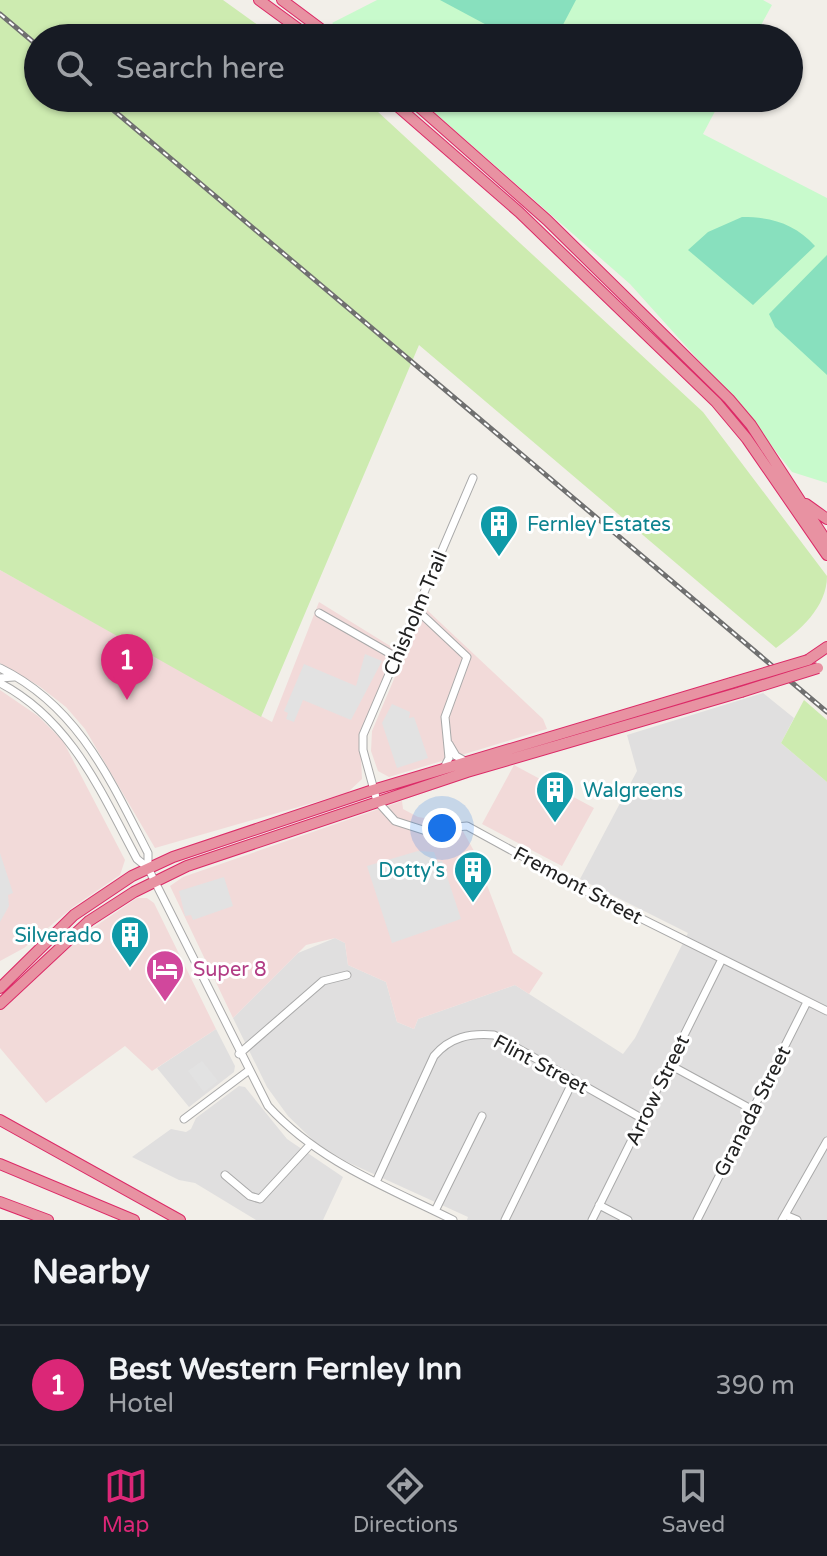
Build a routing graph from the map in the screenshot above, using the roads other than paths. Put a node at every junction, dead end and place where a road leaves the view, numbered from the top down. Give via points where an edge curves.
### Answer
1 (259, 0) edge
2 (282, 0) edge
3 (292, 24) edge
4 (314, 24) edge
5 (405, 112) edge
6 (425, 112) edge
7 (448, 148) junction
8 (483, 161) junction
9 (515, 208) junction
10 (657, 346) junction
11 (709, 378) junction
12 (473, 478) dead end
13 (797, 496) junction
14 (827, 519) edge
15 (827, 542) edge
16 (827, 555) edge
17 (417, 610) junction
18 (319, 613) dead end
19 (827, 647) edge
20 (827, 654) edge
21 (396, 657) junction
22 (808, 660) junction
23 (824, 665) edge
24 (0, 668) edge
25 (20, 678) junction
26 (0, 681) edge
27 (447, 742) junction
28 (465, 761) junction
29 (444, 768) junction
30 (375, 795) junction
31 (148, 868) junction
32 (154, 882) junction
33 (722, 959) junction
34 (347, 975) dead end
35 (0, 988) edge
36 (807, 1002) junction
37 (0, 1004) edge
38 (827, 1011) edge
39 (239, 1054) junction
40 (670, 1065) junction
41 (248, 1071) junction
42 (573, 1081) junction
43 (751, 1109) junction
44 (482, 1116) dead end
45 (184, 1119) dead end
46 (643, 1119) junction
47 (0, 1120) edge
48 (827, 1141) edge
49 (309, 1146) junction
50 (823, 1159) edge
51 (0, 1164) edge
52 (225, 1175) dead end
53 (376, 1182) junction
54 (0, 1202) edge
55 (599, 1205) junction
56 (435, 1211) junction
57 (784, 1217) edge
58 (48, 1220) edge
59 (134, 1220) edge
60 (180, 1220) edge
61 (453, 1220) edge
62 (505, 1220) edge
63 (592, 1220) edge
64 (628, 1220) edge
65 (697, 1220) edge
66 (797, 1220) edge

1 - 3 highway
2 - 4 highway
5 - 7 highway
6 - 8 highway
7 - 8 highway
7 - 9 highway
8 - 9 highway via 484,170
8 - 11 highway
9 - 10 highway
10 - 11 highway via 671,348
10 - 16 highway via 738,426
11 - 13 highway via 742,413
12 - 17 street, Chisholm Trail
13 - 14 highway
13 - 15 highway
17 - 21 street, Chisholm Trail
17 - 27 street via 467,657 445,717
18 - 21 street
19 - 22 highway
20 - 22 highway
21 - 30 street, Chisholm Trail via 363,735
22 - 28 highway, bridge
23 - 30 highway, bridge
24 - 25 street
25 - 26 street
25 - 31 street via 60,710 92,747 148,853
26 - 31 street via 65,736 137,859
27 - 28 street
27 - 29 street
28 - 29 highway
29 - 30 highway
30 - 31 highway via 201,846
30 - 32 highway
30 - 33 street, Fremont Street via 390,818 423,830 467,826
31 - 32 street
31 - 35 highway via 74,915
32 - 37 highway via 89,921
32 - 39 street
33 - 36 street, Fremont Street
33 - 40 street, Arrow Street
34 - 39 street via 323,981
36 - 38 street, Fremont Street
36 - 43 street, Granada Street
39 - 41 street
40 - 43 street
40 - 46 street, Arrow Street
41 - 45 street
41 - 49 street via 268,1106
42 - 46 street, Flint Street
42 - 53 street, Flint Street via 494,1035 451,1041 434,1056
42 - 62 street
43 - 65 street, Granada Street
44 - 56 street
46 - 55 street, Arrow Street
47 - 60 highway
48 - 50 street
49 - 52 street via 260,1199
49 - 53 street
50 - 57 street
51 - 59 highway
53 - 56 street
54 - 58 highway
55 - 63 street, Arrow Street
55 - 64 street
56 - 61 street
57 - 66 street

